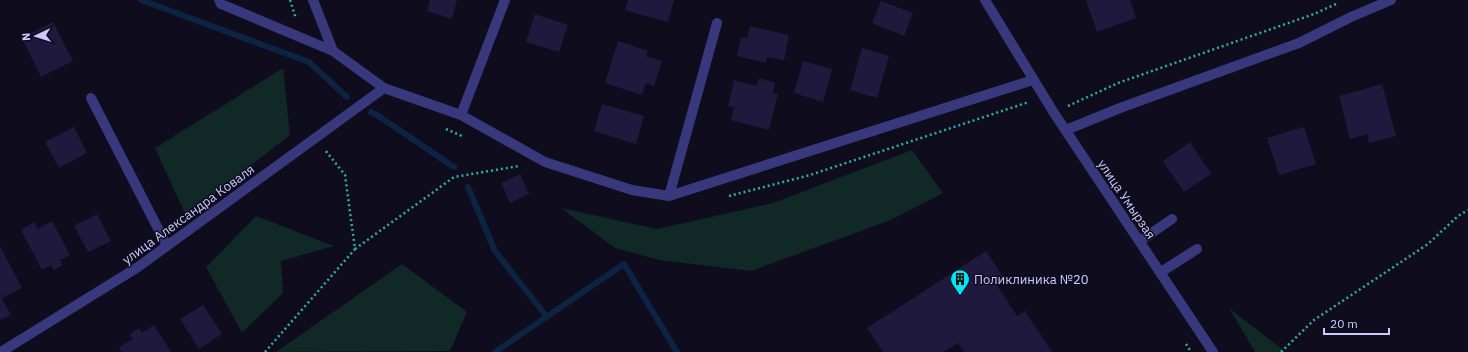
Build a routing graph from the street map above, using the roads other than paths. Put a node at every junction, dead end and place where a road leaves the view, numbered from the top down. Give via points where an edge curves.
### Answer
1 (219, 0) edge
2 (313, 0) edge
3 (505, 0) edge
4 (985, 0) edge
5 (1391, 0) edge
6 (718, 23) dead end
7 (333, 51) junction
8 (1033, 80) junction
9 (384, 88) junction
10 (91, 98) dead end
11 (460, 115) junction
12 (1066, 130) junction
13 (668, 196) junction
14 (1172, 219) dead end
15 (1140, 241) junction
16 (167, 246) junction
17 (1197, 249) dead end
18 (1160, 272) junction
19 (1, 352) edge
20 (1213, 352) edge

1 - 7 street via 221,4
2 - 7 street
3 - 11 street
4 - 8 street, улица Умырзая
5 - 12 street via 1299,43
6 - 13 street
7 - 9 street
8 - 12 street, улица Умырзая
8 - 13 street
9 - 11 street
9 - 16 street, улица Александра Коваля
10 - 16 street
11 - 13 street via 546,162 632,190
12 - 15 street, улица Умырзая
14 - 15 street
15 - 18 street, улица Умырзая
16 - 19 street, улица Александра Коваля via 138,267
17 - 18 street
18 - 20 street, улица Умырзая

